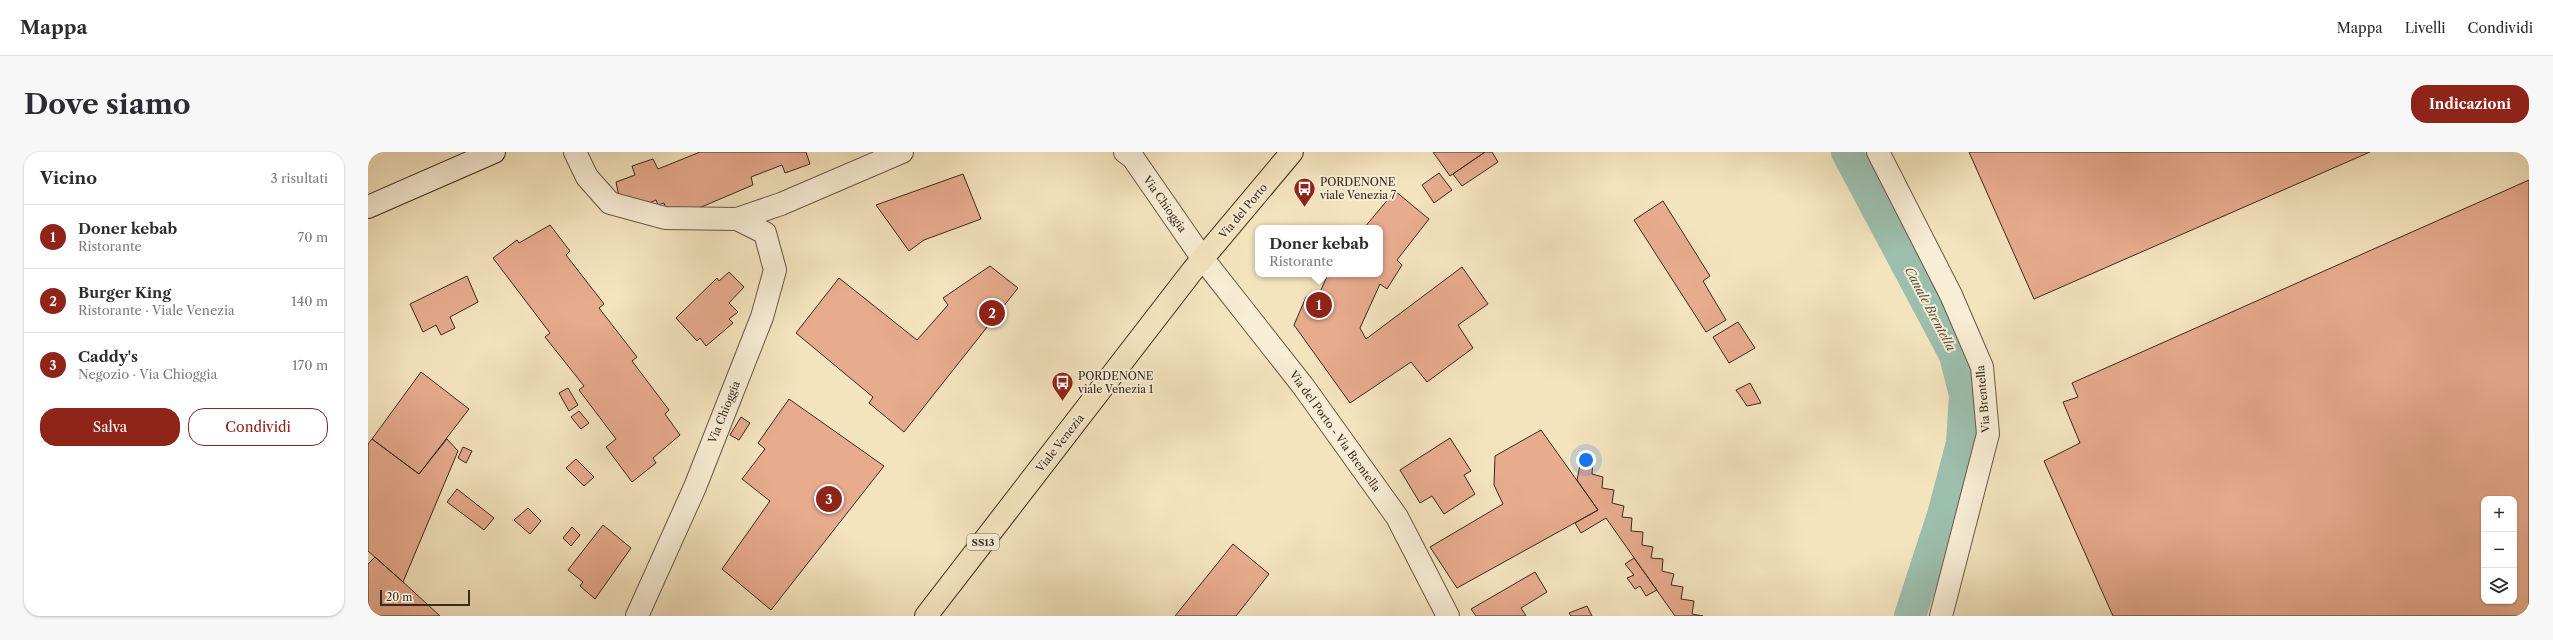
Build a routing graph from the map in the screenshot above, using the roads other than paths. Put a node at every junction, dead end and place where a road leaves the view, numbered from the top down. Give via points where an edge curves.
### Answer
1 (494, 152) edge
2 (575, 152) edge
3 (902, 152) edge
4 (1125, 152) edge
5 (1292, 152) edge
6 (1878, 152) edge
7 (368, 207) edge
8 (737, 218) junction
9 (1198, 264) junction
10 (637, 616) edge
11 (926, 616) edge
12 (1448, 616) edge
13 (1940, 616) edge

1 - 7 street
2 - 8 street, Via Chioggia via 587,177 610,203 665,218
3 - 8 street, Via Chioggia via 781,204
4 - 9 street, Via Chioggia via 1133,158
5 - 9 main road, Via del Porto / SS13
6 - 13 street, Via Brentella via 1952,295 1982,367 1988,434
8 - 10 street, Via Chioggia via 765,233 776,270 762,318 695,487
9 - 11 main road, Viale Venezia / SS13
9 - 12 street, Via del Porto - Via Brentella via 1303,386 1397,517

